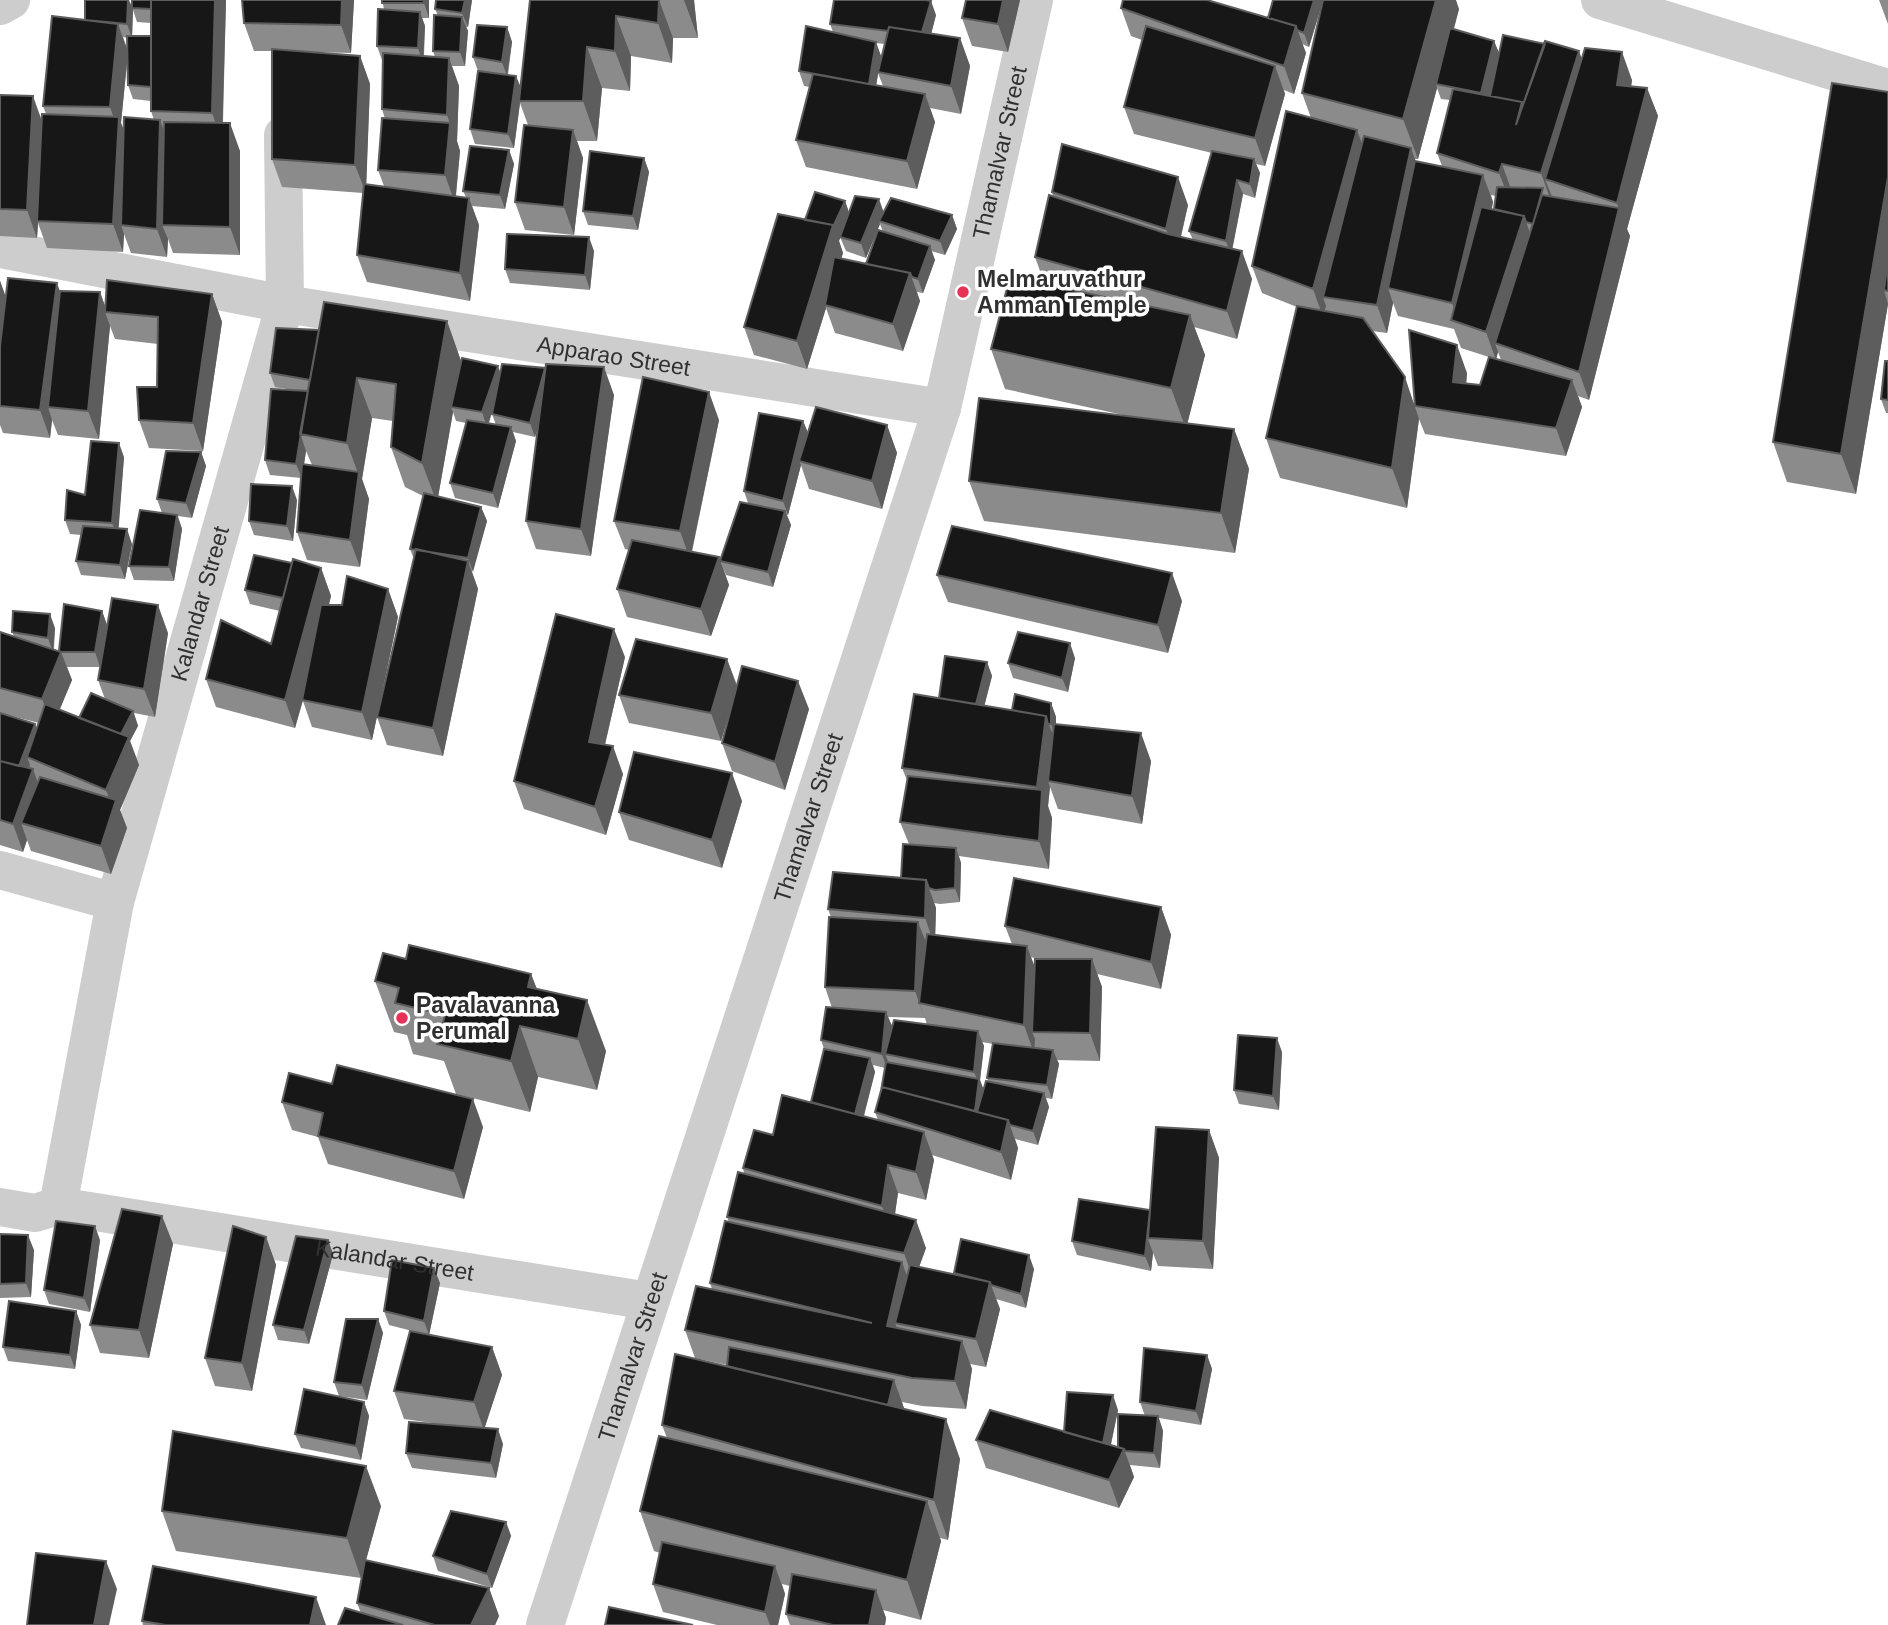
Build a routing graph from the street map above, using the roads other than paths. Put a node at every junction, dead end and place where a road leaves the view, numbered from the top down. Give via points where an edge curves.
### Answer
1 (11, 0) edge
2 (1034, 0) edge
3 (1600, 0) edge
4 (0, 6) edge
5 (1888, 88) edge
6 (282, 97) edge
7 (0, 249) edge
8 (285, 304) junction
9 (942, 408) junction
10 (0, 870) edge
11 (115, 902) junction
12 (58, 1206) junction
13 (0, 1207) edge
14 (649, 1301) junction
15 (545, 1625) edge

1 - 4 street
2 - 9 street, Thamalvar Street
3 - 5 street
6 - 8 street
7 - 8 street, Apparao Street
8 - 9 street, Apparao Street
8 - 11 street, Kalandar Street
9 - 14 street, Thamalvar Street
10 - 11 street
11 - 12 street, Kalandar Street
12 - 13 street, Kalandar Street via 36,1213
12 - 14 street, Kalandar Street
14 - 15 street, Thamalvar Street

